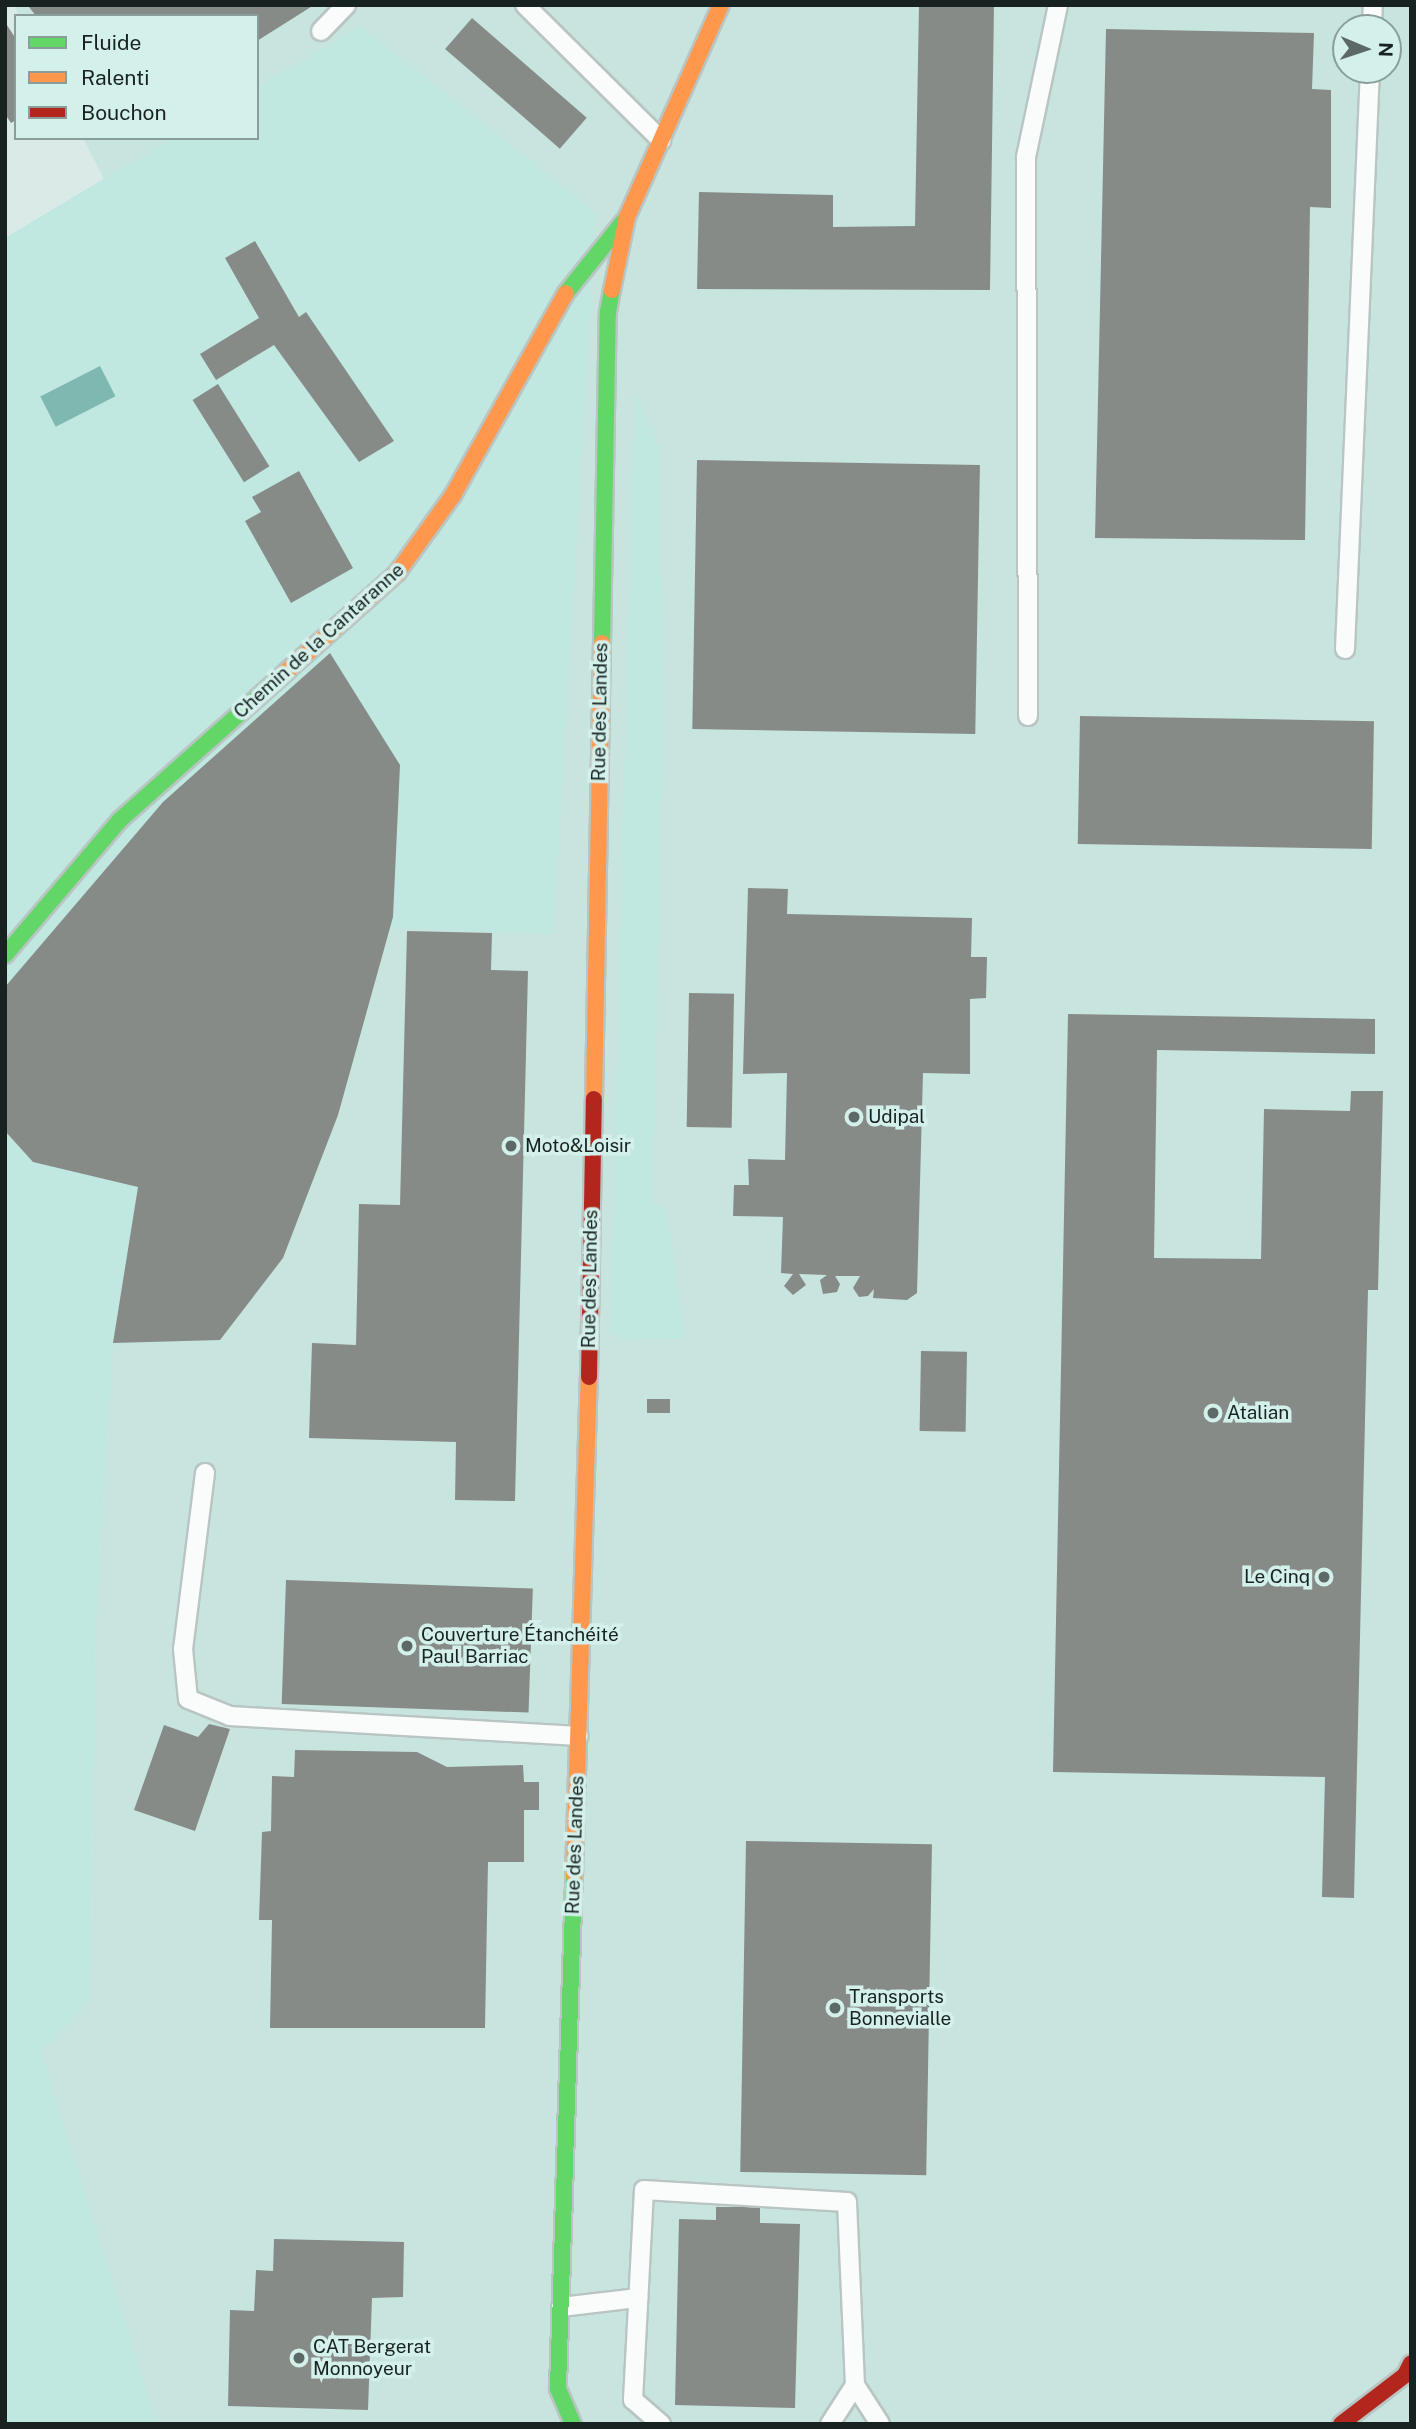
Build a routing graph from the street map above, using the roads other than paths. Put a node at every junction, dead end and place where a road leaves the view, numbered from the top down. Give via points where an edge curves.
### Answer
1 (346, 5) edge
2 (524, 5) edge
3 (721, 5) edge
4 (1058, 5) edge
5 (321, 31) dead end
6 (1369, 84) edge
7 (661, 140) junction
8 (627, 217) junction
9 (1345, 649) dead end
10 (1028, 716) dead end
11 (5, 955) edge
12 (205, 1473) dead end
13 (578, 1736) junction
14 (638, 2298) junction
15 (561, 2307) junction
16 (1411, 2363) edge
17 (855, 2385) junction
18 (573, 2424) edge
19 (661, 2424) edge
20 (830, 2424) edge
21 (880, 2424) edge
22 (1341, 2424) edge

1 - 5 lane
2 - 7 lane
3 - 7 street, Rue des Landes
4 - 10 lane via 1026,157
6 - 9 lane
7 - 8 street, Rue des Landes
8 - 11 street, Chemin de la Cantaranne via 571,284 453,495 397,573 120,820
8 - 13 street, Rue des Landes via 608,312
12 - 13 lane via 183,1649 188,1699 230,1716
13 - 15 street, Rue des Landes
14 - 15 lane
14 - 17 lane via 644,2190 847,2202
14 - 19 lane via 633,2400
15 - 18 street, Rue des Landes via 558,2388
16 - 22 street via 1405,2375
17 - 20 lane
17 - 21 lane

